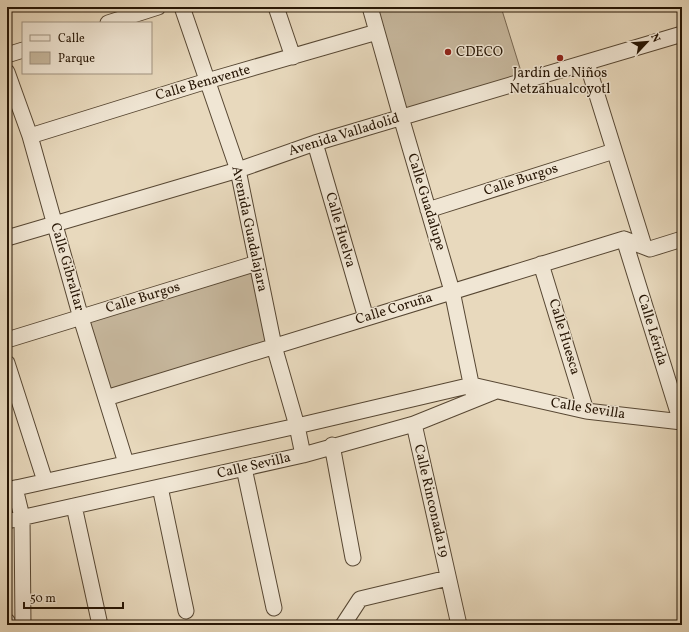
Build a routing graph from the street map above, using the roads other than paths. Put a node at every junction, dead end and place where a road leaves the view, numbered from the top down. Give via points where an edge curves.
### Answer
1 (158, 7) edge
2 (182, 7) edge
3 (276, 7) edge
4 (370, 7) edge
5 (111, 22) edge
6 (376, 32) junction
7 (682, 34) edge
8 (22, 50) edge
9 (7, 55) edge
10 (293, 57) junction
11 (587, 63) junction
12 (7, 72) edge
13 (207, 81) junction
14 (401, 118) junction
15 (30, 136) junction
16 (315, 143) junction
17 (614, 150) junction
18 (238, 170) junction
19 (428, 210) junction
20 (54, 223) junction
21 (7, 238) edge
22 (624, 239) junction
23 (682, 239) edge
24 (644, 246) junction
25 (257, 263) junction
26 (541, 264) junction
27 (452, 291) junction
28 (81, 318) junction
29 (366, 318) junction
30 (7, 340) edge
31 (274, 346) junction
32 (7, 363) edge
33 (472, 392) junction
34 (106, 398) junction
35 (586, 411) junction
36 (681, 422) edge
37 (414, 424) junction
38 (297, 426) junction
39 (332, 445) junction
40 (303, 455) junction
41 (126, 463) junction
42 (244, 468) junction
43 (45, 481) junction
44 (160, 487) junction
45 (11, 489) edge
46 (74, 506) junction
47 (22, 517) junction
48 (7, 521) edge
49 (353, 558) dead end
50 (448, 578) junction
51 (274, 608) dead end
52 (186, 611) dead end
53 (7, 621) edge
54 (8, 625) edge
55 (23, 625) edge
56 (100, 625) edge
57 (343, 625) edge
58 (459, 625) edge

1 - 5 street
2 - 13 street, Avenida Guadalajara
3 - 10 street
4 - 6 street, Calle Guadalupe
6 - 10 street, Calle Benavente
6 - 14 street, Calle Guadalupe
7 - 11 street, Avenida Valladolid
8 - 9 street
10 - 13 street, Calle Benavente
11 - 14 street, Avenida Valladolid
11 - 17 street
12 - 15 street, Calle Gibraltar
13 - 15 street, Calle Benavente
13 - 18 street, Avenida Guadalajara
14 - 16 street, Avenida Valladolid
14 - 19 street, Calle Guadalupe
15 - 20 street, Calle Gibraltar
16 - 18 street, Avenida Valladolid
16 - 29 street, Calle Huelva
17 - 19 street, Calle Burgos
17 - 24 street
18 - 20 street, Avenida Valladolid
18 - 25 street, Avenida Guadalajara
19 - 27 street, Calle Guadalupe
20 - 21 street, Avenida Valladolid
20 - 28 street, Calle Gibraltar
22 - 24 street
22 - 26 street, Calle Coruña
22 - 36 street, Calle Lérida
23 - 24 street via 650,249
25 - 28 street, Calle Burgos
25 - 31 street, Avenida Guadalajara
26 - 27 street, Calle Coruña
26 - 35 street, Calle Huesca
27 - 29 street, Calle Coruña
27 - 33 street, Calle Guadalupe
28 - 30 street, Calle Burgos
28 - 34 street, Calle Gibraltar
29 - 31 street, Calle Coruña
31 - 34 street, Calle Coruña
31 - 38 street, Avenida Guadalajara
32 - 43 street
33 - 35 street, Calle Sevilla via 496,391
33 - 37 street, Calle Sevilla
33 - 38 street, Calle Sevilla
34 - 41 street, Calle Gibraltar
35 - 36 street, Calle Sevilla
37 - 39 street, Calle Sevilla
37 - 50 street, Calle Rinconada 19
38 - 40 street, Avenida Guadalajara
38 - 41 street, Calle Sevilla
39 - 40 street, Calle Sevilla
39 - 49 street
40 - 42 street, Calle Sevilla
41 - 43 street, Calle Sevilla
42 - 44 street, Calle Sevilla
42 - 51 street
43 - 45 street, Calle Sevilla
44 - 46 street, Calle Sevilla
44 - 52 street
45 - 47 street
46 - 47 street, Calle Sevilla
46 - 56 street
47 - 48 street, Calle Sevilla
47 - 55 street
50 - 57 street via 360,599
50 - 58 street, Calle Rinconada 19
53 - 54 street

